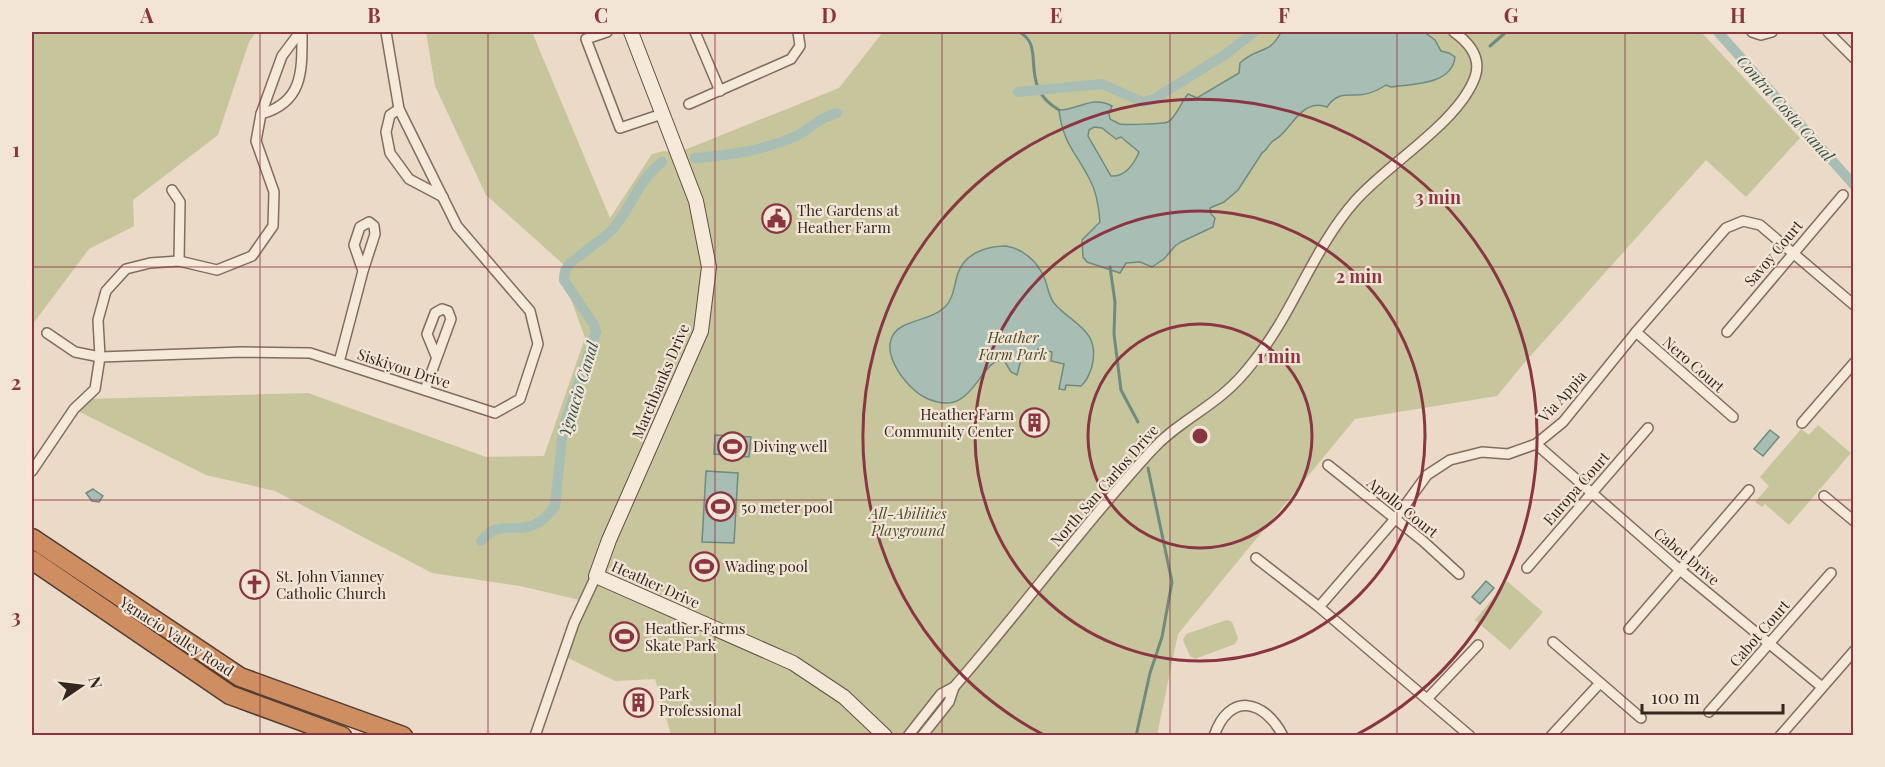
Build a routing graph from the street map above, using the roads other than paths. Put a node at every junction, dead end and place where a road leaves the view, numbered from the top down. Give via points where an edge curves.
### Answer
1 (301, 32) edge
2 (386, 32) edge
3 (606, 32) edge
4 (631, 32) edge
5 (798, 32) edge
6 (1454, 32) edge
7 (1752, 32) edge
8 (1772, 32) edge
9 (1828, 32) edge
10 (699, 34) edge
11 (1854, 58) edge
12 (720, 91) junction
13 (689, 104) dead end
14 (399, 109) junction
15 (261, 114) junction
16 (662, 114) junction
17 (172, 190) dead end
18 (1843, 195) dead end
19 (444, 198) junction
20 (1793, 254) junction
21 (179, 261) junction
22 (363, 271) dead end
23 (1854, 305) edge
24 (1727, 332) dead end
25 (47, 333) dead end
26 (1636, 333) junction
27 (436, 356) dead end
28 (100, 357) junction
29 (339, 362) junction
30 (1854, 363) edge
31 (425, 390) junction
32 (1732, 417) dead end
33 (1802, 423) dead end
34 (1648, 428) dead end
35 (1536, 444) junction
36 (1328, 465) dead end
37 (32, 471) edge
38 (1749, 490) dead end
39 (1591, 493) junction
40 (1824, 496) dead end
41 (1395, 519) junction
42 (1854, 521) edge
43 (32, 538) edge
44 (1256, 558) dead end
45 (32, 560) edge
46 (1527, 568) dead end
47 (1680, 570) junction
48 (1831, 573) dead end
49 (1459, 574) dead end
50 (596, 576) junction
51 (1319, 607) junction
52 (1629, 628) dead end
53 (1553, 642) dead end
54 (1770, 644) junction
55 (1478, 645) dead end
56 (1854, 651) edge
57 (1600, 683) junction
58 (954, 687) junction
59 (1822, 687) junction
60 (1427, 699) junction
61 (1709, 712) dead end
62 (1641, 718) dead end
63 (342, 735) edge
64 (402, 735) edge
65 (535, 735) edge
66 (885, 735) edge
67 (908, 735) edge
68 (922, 735) edge
69 (1214, 735) edge
70 (1283, 735) edge
71 (1470, 735) edge
72 (1551, 735) edge
73 (1780, 735) edge

1 - 15 street via 282,56
1 - 15 street via 300,79 294,93 274,111
2 - 14 street, Siskiyou Drive
3 - 16 street via 586,39 620,128
4 - 16 street, Marchbanks Drive
5 - 12 street via 800,46 791,59
6 - 58 street, North San Carlos Drive via 1467,42 1476,62 1476,75 1464,97 1374,182 1340,220 1272,338 1239,380 1154,448
7 - 8 street
9 - 11 street
10 - 12 street
12 - 13 street
14 - 19 street, Siskiyou Drive
14 - 19 street via 390,115 386,132 390,153 410,179
15 - 21 street via 256,141 274,192 273,226 252,256 217,270
16 - 50 street, Marchbanks Drive via 700,212 709,267 701,331
17 - 21 street via 180,202
18 - 20 street, Savoy Court
19 - 31 street, Siskiyou Drive via 457,226 530,311 538,344 520,399 495,413
20 - 23 street, Via Appia
20 - 24 street, Savoy Court
20 - 26 street, Via Appia via 1760,225 1743,221 1733,224
21 - 28 street via 150,262 126,269 106,291 98,320
22 - 29 street
25 - 28 street, Siskiyou Drive via 75,352
26 - 32 street, Nero Court
26 - 35 street, Via Appia via 1563,422
27 - 31 street
28 - 29 street, Siskiyou Drive via 310,353
28 - 37 street via 95,388 74,410
29 - 31 street, Siskiyou Drive
30 - 33 street
34 - 39 street, Europa Court
35 - 39 street, Cabot Drive
35 - 41 street, Via Appia via 1508,454 1482,453 1450,460 1428,475
36 - 41 street, Apollo Court
38 - 47 street
39 - 46 street, Europa Court
39 - 47 street, Cabot Drive
40 - 42 street
41 - 49 street, Apollo Court
41 - 51 street, Via Appia
43 - 64 highway, Ygnacio Valley Road via 240,677
44 - 51 street
45 - 63 highway, Ygnacio Valley Road via 230,695
47 - 52 street
47 - 54 street, Cabot Drive
48 - 54 street, Cabot Court
50 - 65 street, Marchbanks Drive via 574,623
50 - 66 street, Heather Drive via 793,663 844,697
51 - 60 street
53 - 57 street
54 - 59 street, Cabot Drive
54 - 61 street, Cabot Court
55 - 60 street
56 - 59 street
57 - 62 street
57 - 72 street
58 - 67 street, North San Carlos Drive via 941,694
58 - 68 street, North San Carlos Drive via 949,702
59 - 73 street
60 - 71 street
69 - 70 street via 1228,711 1251,705 1273,718

